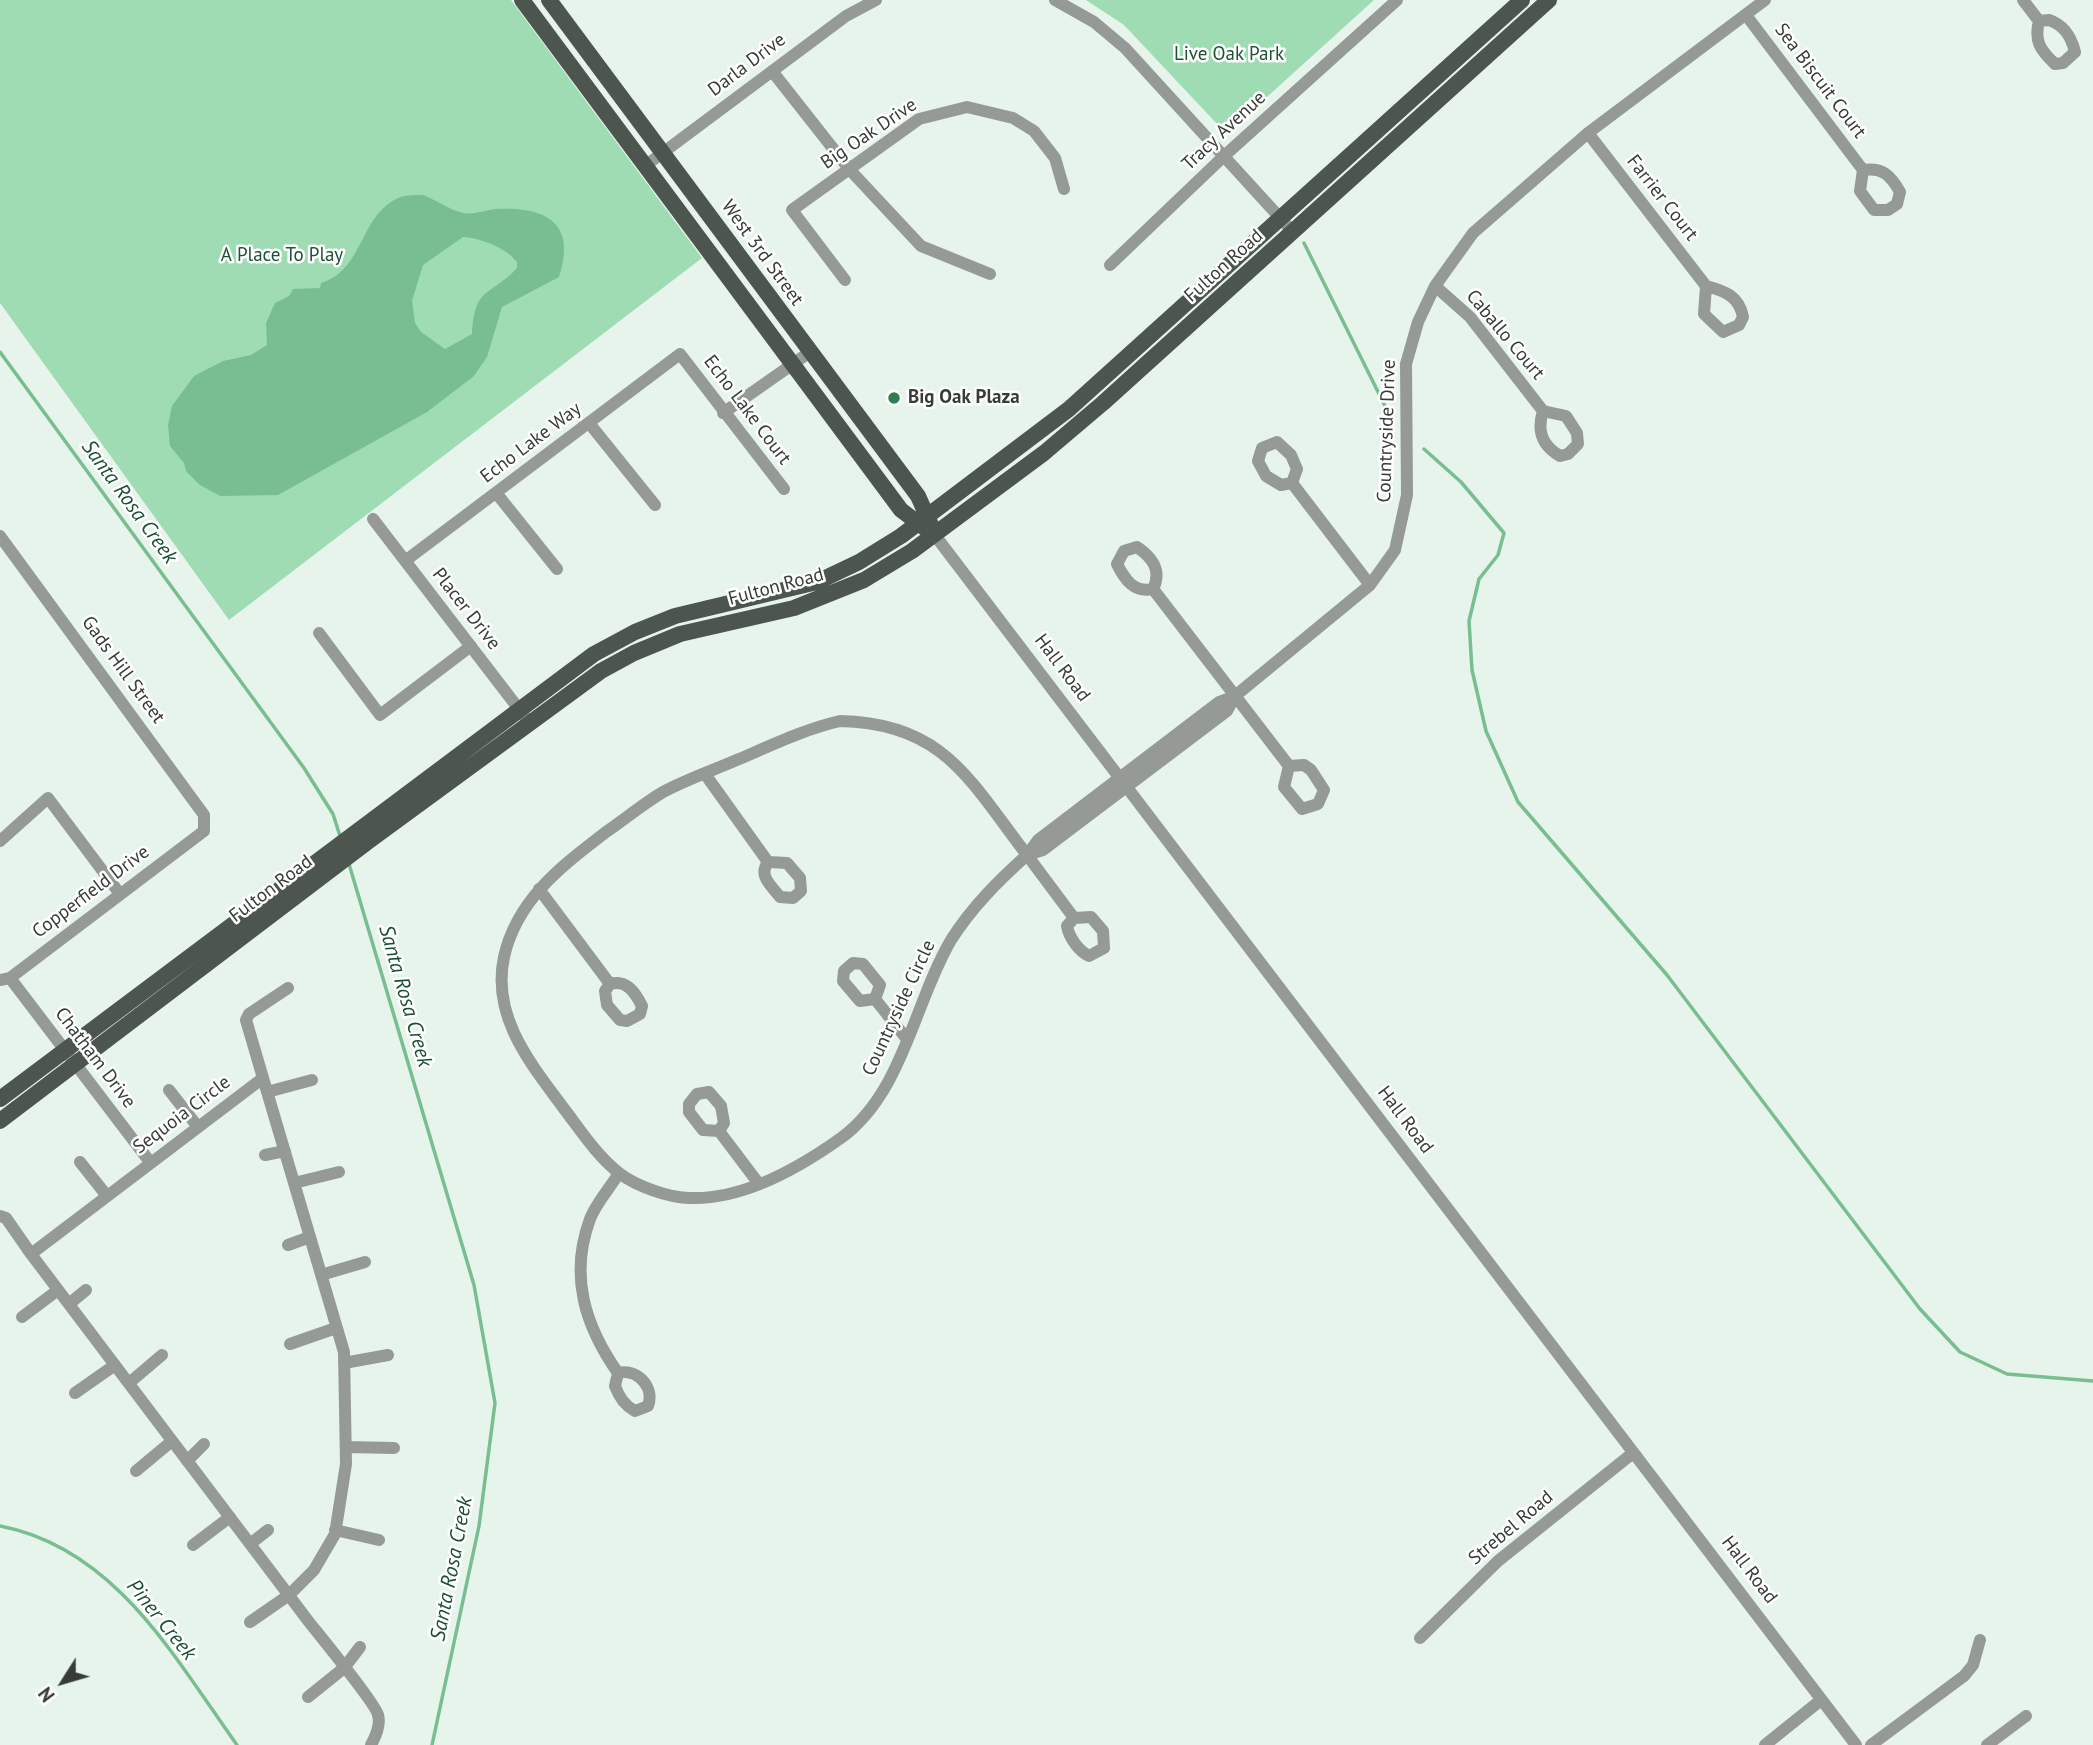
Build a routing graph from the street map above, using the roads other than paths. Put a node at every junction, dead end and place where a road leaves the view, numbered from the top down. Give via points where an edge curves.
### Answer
1 (522, 0) edge
2 (549, 0) edge
3 (1055, 0) edge
4 (1397, 0) edge
5 (1522, 0) edge
6 (1549, 0) edge
7 (1765, 0) edge
8 (2023, 0) edge
9 (869, 2) edge
10 (1746, 15) junction
11 (2039, 21) dead end
12 (772, 71) junction
13 (1588, 133) junction
14 (662, 152) junction
15 (1223, 157) junction
16 (645, 166) junction
17 (850, 170) junction
18 (1864, 170) dead end
19 (1064, 189) dead end
20 (1280, 218) junction
21 (1293, 232) junction
22 (1110, 265) dead end
23 (990, 274) dead end
24 (845, 280) dead end
25 (1435, 286) junction
26 (1706, 286) dead end
27 (810, 352) junction
28 (680, 354) joint
29 (793, 364) junction
30 (1543, 411) dead end
31 (723, 412) junction
32 (589, 423) junction
33 (1292, 483) dead end
34 (784, 489) dead end
35 (497, 494) junction
36 (655, 505) dead end
37 (373, 519) dead end
38 (923, 520) junction
39 (934, 534) junction
40 (0, 536) edge
41 (405, 561) junction
42 (557, 569) dead end
43 (1370, 585) junction
44 (1153, 589) dead end
45 (319, 633) dead end
46 (471, 646) junction
47 (1235, 696) junction
48 (519, 709) junction
49 (530, 723) junction
50 (1289, 766) dead end
51 (705, 774) junction
52 (1122, 783) junction
53 (204, 831) joint
54 (366, 834) junction
55 (0, 841) edge
56 (1027, 855) junction
57 (768, 862) dead end
58 (539, 889) junction
59 (120, 894) junction
60 (1074, 918) dead end
61 (5, 979) edge
62 (610, 984) dead end
63 (288, 988) dead end
64 (875, 999) dead end
65 (906, 1038) junction
66 (64, 1049) junction
67 (75, 1064) junction
68 (263, 1079) junction
69 (312, 1080) dead end
70 (169, 1090) dead end
71 (267, 1092) junction
72 (0, 1099) edge
73 (0, 1121) edge
74 (198, 1127) junction
75 (719, 1131) dead end
76 (285, 1151) junction
77 (265, 1155) dead end
78 (150, 1162) junction
79 (80, 1163) dead end
80 (339, 1172) dead end
81 (620, 1173) junction
82 (294, 1183) junction
83 (759, 1184) junction
84 (107, 1196) junction
85 (0, 1216) edge
86 (310, 1237) junction
87 (288, 1245) dead end
88 (31, 1254) junction
89 (365, 1262) dead end
90 (321, 1275) junction
91 (58, 1290) junction
92 (86, 1290) dead end
93 (69, 1304) junction
94 (22, 1317) dead end
95 (336, 1328) junction
96 (290, 1344) dead end
97 (388, 1355) dead end
98 (162, 1356) dead end
99 (344, 1363) junction
100 (115, 1365) junction
101 (618, 1373) dead end
102 (129, 1384) junction
103 (75, 1393) dead end
104 (172, 1441) junction
105 (204, 1444) dead end
106 (346, 1447) junction
107 (394, 1448) dead end
108 (1633, 1453) junction
109 (187, 1461) junction
110 (136, 1471) dead end
111 (230, 1517) junction
112 (268, 1530) dead end
113 (335, 1530) junction
114 (379, 1540) dead end
115 (250, 1544) junction
116 (193, 1545) dead end
117 (289, 1595) junction
118 (250, 1622) dead end
119 (1420, 1638) dead end
120 (1980, 1640) dead end
121 (360, 1647) dead end
122 (344, 1668) junction
123 (308, 1697) dead end
124 (1821, 1700) junction
125 (2026, 1716) dead end
126 (371, 1745) edge
127 (1765, 1745) edge
128 (1856, 1745) edge
129 (1871, 1745) edge
130 (1987, 1745) edge

1 - 16 main road, West 3rd Street
2 - 14 main road, West 3rd Street
3 - 15 street via 1111,35
4 - 15 street, Tracy Avenue
5 - 20 main road, Fulton Road
6 - 21 main road, Fulton Road
7 - 10 street, Countryside Drive
8 - 11 street
9 - 12 street, Darla Drive
10 - 13 street, Countryside Drive
10 - 18 street, Sea Biscuit Court
12 - 14 street, Darla Drive
12 - 17 street
13 - 25 street, Countryside Drive via 1473,233
13 - 26 street, Farrier Court
14 - 16 street, Darla Drive
14 - 27 main road, West 3rd Street
15 - 20 street
15 - 22 street, Tracy Avenue
16 - 29 main road, West 3rd Street
17 - 19 street, Big Oak Drive via 919,119 967,107 1013,118 1034,131 1055,158
17 - 23 street via 921,246
17 - 24 street, Big Oak Drive via 792,210
20 - 21 street
20 - 38 main road, Fulton Road via 1061,416
21 - 39 main road, Fulton Road via 1081,422
25 - 30 street, Caballo Court via 1470,317
25 - 43 street, Countryside Drive via 1418,321 1406,364 1406,495 1395,550
27 - 29 street
27 - 38 main road, West 3rd Street via 918,496
28 - 31 street, Echo Lake Court
28 - 32 street, Echo Lake Way
29 - 31 street
29 - 38 main road, West 3rd Street via 900,508
31 - 34 street, Echo Lake Court
32 - 35 street, Echo Lake Way
32 - 36 street
33 - 43 street
35 - 41 street, Echo Lake Way
35 - 42 street
37 - 41 street, Placer Drive
38 - 39 main road, West 3rd Street
38 - 48 main road, Fulton Road via 872,554 817,582 695,611 635,632 585,660
39 - 49 main road, Fulton Road via 889,565 832,595 693,629 634,653 586,681
39 - 52 street, Hall Road
40 - 53 street, Gads Hill Street via 204,815
41 - 46 street, Placer Drive
43 - 47 street, Countryside Drive
44 - 47 street
45 - 46 street via 380,715
46 - 48 street, Placer Drive
47 - 50 street
47 - 52 street, Countryside Drive via 1219,702
48 - 49 street, Placer Drive
48 - 54 main road, Fulton Road
49 - 54 main road, Fulton Road
51 - 56 street, Countryside Circle via 823,725 888,726 942,751
51 - 57 street
51 - 58 street, Countryside Circle via 663,792 625,818 561,866
52 - 56 street, Countryside Drive via 1038,840
52 - 108 street, Hall Road
53 - 59 street, Copperfield Drive
54 - 66 main road, Fulton Road via 314,862
54 - 67 main road, Fulton Road via 317,880
55 - 59 street via 48,798
56 - 60 street
56 - 65 street, Countryside Circle via 972,909 950,942
58 - 62 street
58 - 81 street, Countryside Circle via 518,920 504,957 504,1004 510,1026 520,1050
59 - 61 street, Copperfield Drive
61 - 66 street, Chatham Drive
63 - 68 street via 246,1020
64 - 65 street
65 - 83 street, Countryside Circle via 878,1098 860,1121 811,1158
66 - 67 street, Chatham Drive
66 - 72 main road, Fulton Road
67 - 73 main road, Fulton Road
67 - 78 street, Chatham Drive
68 - 71 street
68 - 74 street, Sequoia Circle
69 - 71 street
70 - 74 street
71 - 76 street
74 - 78 street, Sequoia Circle
75 - 83 street
76 - 77 street
76 - 82 street
78 - 84 street, Sequoia Circle
79 - 84 street
80 - 82 street
81 - 83 street, Countryside Circle via 688,1198 729,1194
81 - 101 street via 591,1217 580,1261 583,1306 590,1327
82 - 86 street
84 - 88 street, Sequoia Circle
85 - 88 street
86 - 87 street
86 - 90 street
88 - 91 street
89 - 90 street
90 - 95 street
91 - 93 street
91 - 94 street
92 - 93 street
93 - 100 street
95 - 96 street
95 - 99 street
97 - 99 street
98 - 102 street
99 - 106 street
100 - 102 street
100 - 103 street
102 - 104 street
104 - 109 street
104 - 110 street
105 - 109 street
106 - 107 street
106 - 113 street
108 - 119 street, Strebel Road via 1498,1561
108 - 124 street, Hall Road
109 - 111 street
111 - 115 street
111 - 116 street
112 - 115 street
113 - 114 street
113 - 117 street via 314,1570
115 - 117 street
117 - 118 street
117 - 122 street
120 - 129 street via 1964,1676
121 - 122 street
122 - 123 street
122 - 126 street via 379,1713 378,1733
124 - 127 street
124 - 128 street, Hall Road
125 - 130 street

